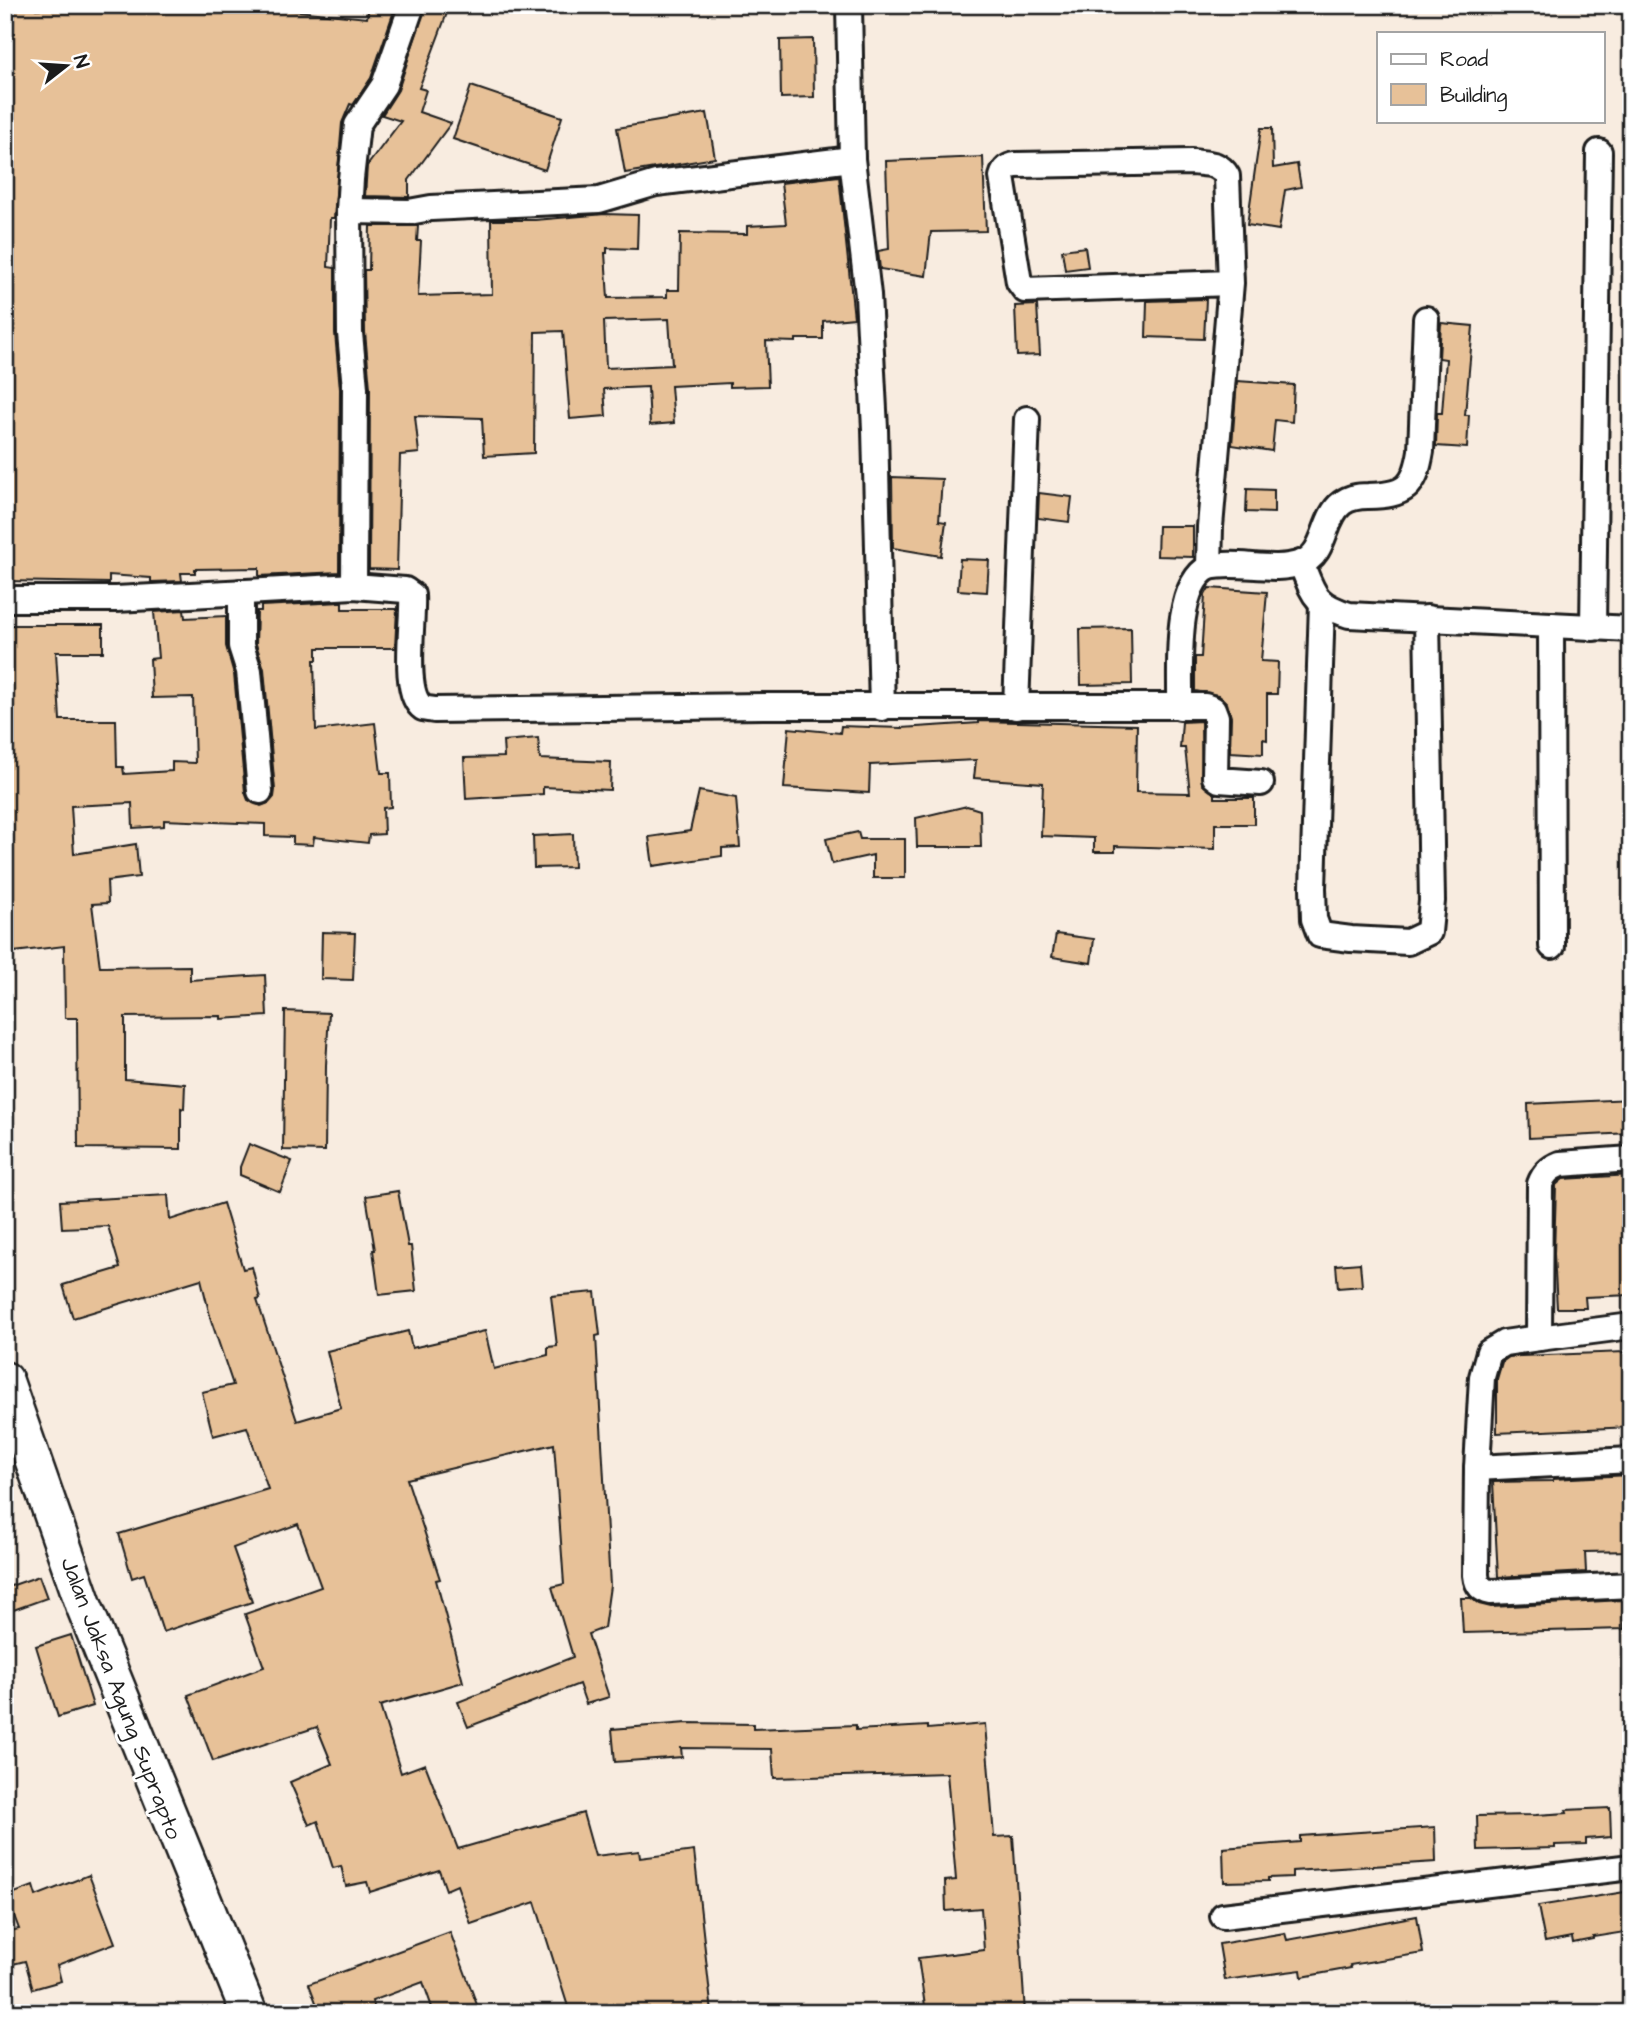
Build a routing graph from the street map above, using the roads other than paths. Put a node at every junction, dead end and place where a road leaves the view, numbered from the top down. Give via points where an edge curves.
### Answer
1 (412, 5) edge
2 (849, 5) edge
3 (1599, 152) dead end
4 (852, 159) junction
5 (349, 211) junction
6 (1231, 284) junction
7 (1426, 319) dead end
8 (1027, 419) dead end
9 (1301, 563) junction
10 (1209, 567) junction
11 (354, 586) junction
12 (241, 592) junction
13 (5, 599) edge
14 (1322, 603) junction
15 (1427, 618) junction
16 (1550, 625) junction
17 (1593, 628) junction
18 (1631, 629) edge
19 (1016, 706) junction
20 (1181, 707) junction
21 (882, 708) junction
22 (1261, 783) dead end
23 (260, 790) dead end
24 (1552, 946) dead end
25 (1631, 1159) edge
26 (1631, 1326) edge
27 (1539, 1338) junction
28 (5, 1380) edge
29 (1631, 1460) edge
30 (1477, 1468) junction
31 (1631, 1585) edge
32 (1631, 1867) edge
33 (1223, 1916) dead end
34 (249, 2013) edge

1 - 5 street via 384,85 357,125
2 - 4 street
3 - 17 street
4 - 5 street via 656,183 599,200 410,212
4 - 21 street via 868,295
5 - 11 street via 355,388
6 - 6 street via 1228,187 1222,168 1192,162 1011,165 1003,172 1017,269 1025,290
6 - 10 street
7 - 9 street via 1421,451 1412,484 1401,492 1345,501 1336,508 1315,553
8 - 19 street
9 - 10 street
9 - 14 street
10 - 20 street via 1200,571 1193,583 1183,616
11 - 12 street
11 - 21 street via 399,589 412,596 410,679 414,697 424,708
12 - 13 street
12 - 23 street via 241,646 249,671
14 - 15 street via 1349,615
14 - 15 street via 1313,888 1314,919 1320,935 1408,942 1429,932
15 - 16 street
16 - 17 street
16 - 24 street
17 - 18 street
19 - 20 street
19 - 21 street
20 - 22 street via 1210,706 1215,713 1217,778
25 - 27 street via 1560,1164 1543,1177
26 - 27 street
27 - 30 street via 1504,1343 1489,1352 1482,1377
28 - 34 main road, Jalan Jaksa Agung Suprapto via 84,1606
29 - 30 street
30 - 31 street via 1476,1575 1484,1590
32 - 33 street

